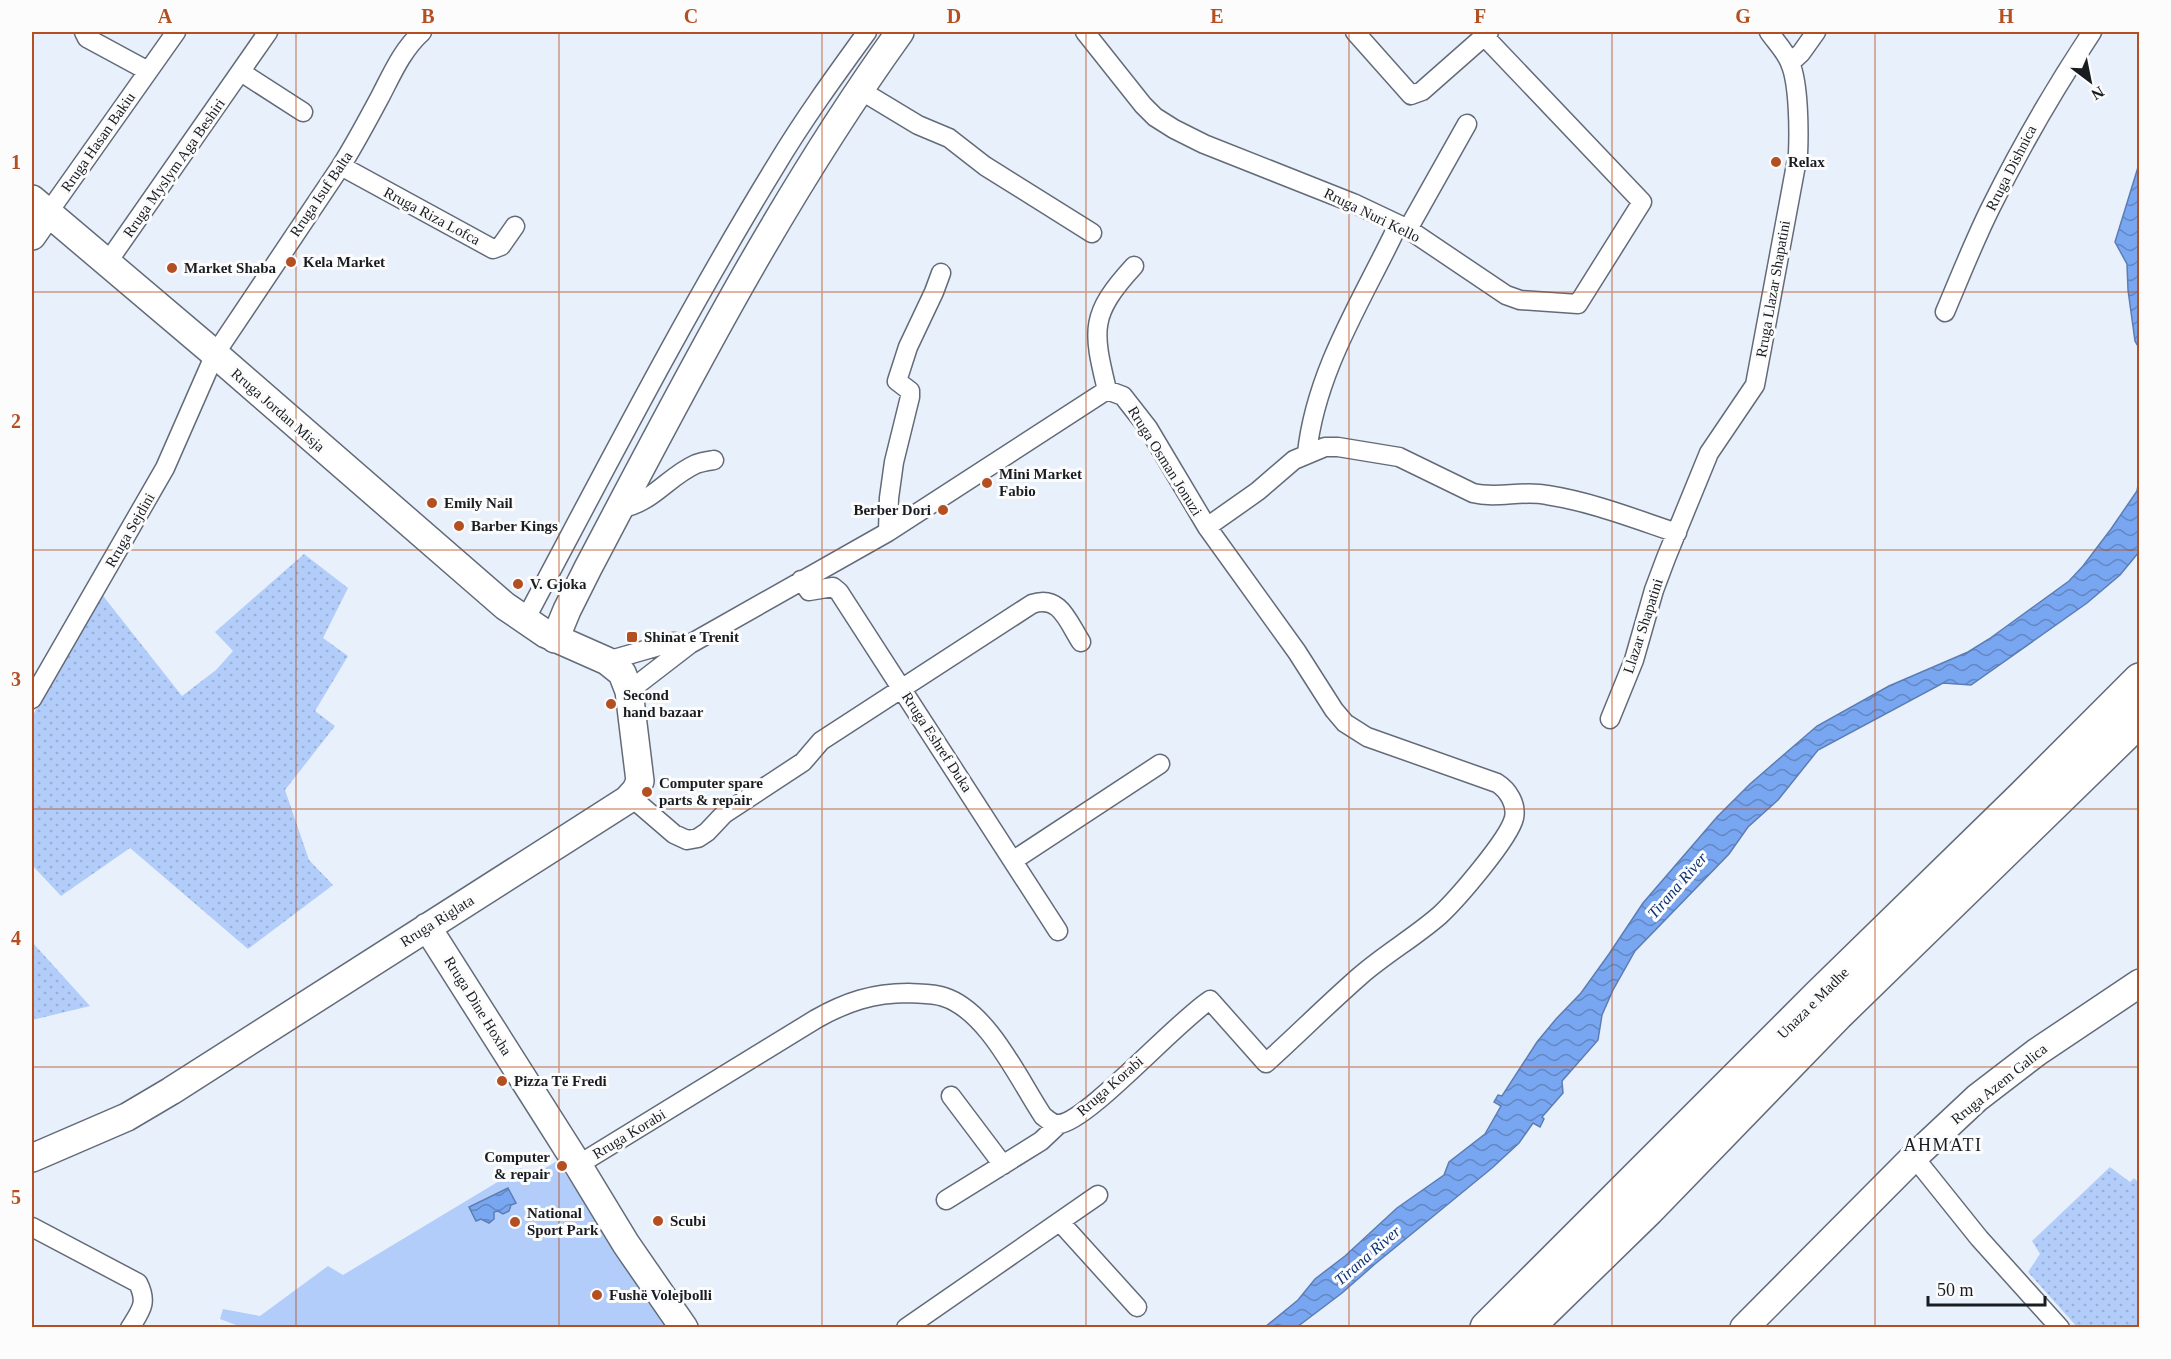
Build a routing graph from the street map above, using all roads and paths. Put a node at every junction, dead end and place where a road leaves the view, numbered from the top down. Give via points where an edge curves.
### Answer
1 (84, 32) edge
2 (176, 32) edge
3 (268, 32) edge
4 (422, 32) edge
5 (867, 32) edge
6 (900, 32) edge
7 (1085, 32) edge
8 (1355, 32) edge
9 (1769, 32) edge
10 (1816, 32) edge
11 (2092, 32) edge
12 (1487, 34) edge
13 (1790, 63) junction
14 (148, 71) junction
15 (241, 72) junction
16 (860, 90) junction
17 (303, 112) dead end
18 (1467, 124) dead end
19 (341, 166) junction
20 (40, 206) edge
21 (515, 226) dead end
22 (1403, 227) junction
23 (1092, 233) dead end
24 (32, 236) edge
25 (107, 263) junction
26 (1134, 266) dead end
27 (941, 273) dead end
28 (1946, 312) dead end
29 (215, 354) junction
30 (1107, 390) junction
31 (1307, 453) junction
32 (714, 460) dead end
33 (620, 509) junction
34 (1207, 527) junction
35 (888, 532) junction
36 (1677, 533) junction
37 (801, 580) junction
38 (525, 620) junction
39 (555, 639) junction
40 (1081, 642) dead end
41 (690, 644) junction
42 (607, 661) junction
43 (2139, 680) edge
44 (902, 689) junction
45 (629, 691) junction
46 (32, 699) edge
47 (1610, 719) dead end
48 (2139, 719) edge
49 (1160, 764) dead end
50 (631, 797) junction
51 (1514, 806) joint
52 (1014, 860) junction
53 (427, 927) junction
54 (1058, 931) dead end
55 (2139, 983) edge
56 (951, 1096) dead end
57 (1735, 1099) junction
58 (1059, 1124) junction
59 (1914, 1157) junction
60 (32, 1158) edge
61 (578, 1164) junction
62 (1003, 1165) junction
63 (1098, 1195) dead end
64 (946, 1200) dead end
65 (1060, 1222) junction
66 (32, 1227) edge
67 (1137, 1307) dead end
68 (130, 1328) edge
69 (684, 1328) edge
70 (906, 1328) edge
71 (1464, 1328) edge
72 (1487, 1328) edge
73 (1526, 1328) edge
74 (1546, 1328) edge
75 (1744, 1328) edge
76 (2060, 1328) edge

1 - 14 street via 87,38
2 - 14 street, Rruga Hasan Bakiu
3 - 15 street, Rruga Myslym Aga Beshiri
4 - 19 street, Rruga Isuf Balta via 399,59
5 - 38 street via 746,216
6 - 16 street
7 - 22 street, Rruga Nuri Kello via 1143,105 1174,129
8 - 12 street via 1412,95 1422,91
9 - 13 street, Rruga Llazar Shapatini
10 - 13 street
11 - 28 street, Rruga Dishnica via 2056,87 1989,209
12 - 22 street, Rruga Nuri Kello via 1641,202 1578,304 1520,300 1506,295
13 - 36 street, Rruga Llazar Shapatini via 1798,154 1755,385 1709,453
14 - 20 street, Rruga Hasan Bakiu
15 - 17 street
15 - 25 street, Rruga Myslym Aga Beshiri
16 - 23 street via 918,125 950,138 985,166
16 - 33 street via 765,241
18 - 22 street
19 - 21 street, Rruga Riza Lofca via 493,249 501,246
19 - 29 street, Rruga Isuf Balta
20 - 24 street
20 - 25 street, Rruga Jordan Misja
22 - 31 street via 1348,323 1328,369 1310,426
25 - 29 street, Rruga Jordan Misja
26 - 30 street via 1115,287 1098,318 1097,336
27 - 35 street via 897,381 910,391 910,397 894,462
29 - 38 street, Rruga Jordan Misja
29 - 46 street, Rruga Sejdini via 165,468
30 - 34 street, Rruga Osman Jonuzi via 1123,396 1148,428
30 - 35 street
31 - 34 street
31 - 36 street via 1324,447 1377,452 1399,457 1484,496 1546,495 1613,511
32 - 33 street via 685,471 645,501
33 - 39 street
34 - 51 street, Rruga Osman Jonuzi via 1345,723 1367,737 1497,783 1505,788
35 - 37 street
36 - 47 street, Llazar Shapatini
37 - 41 street
37 - 44 street, Rruga Eshref Duka via 809,591 833,587 839,591
38 - 39 street
39 - 42 street
40 - 44 street via 1055,604 1040,601
41 - 42 street via 672,642
41 - 45 street
42 - 45 street via 622,673
43 - 57 highway, Unaza e Madhe
44 - 50 street via 821,741 803,762 724,814 698,838 687,840 674,834
44 - 52 street, Rruga Eshref Duka
45 - 50 street via 640,781
48 - 57 highway, Unaza e Madhe via 1837,1014
49 - 52 street
50 - 53 street, Rruga Riglata
51 - 58 street, Rruga Korabi via 1511,828 1460,895 1439,916 1361,975 1266,1063 1210,1000 1103,1096
52 - 54 street, Rruga Eshref Duka
53 - 60 street, Rruga Riglata via 127,1117
53 - 61 street, Rruga Dine Hoxha
55 - 59 street, Rruga Azem Galica via 2016,1066
56 - 62 street
57 - 71 highway via 1602,1195
57 - 72 highway, Unaza e Madhe
57 - 73 highway, Unaza e Madhe via 1648,1209
57 - 74 highway via 1689,1181
58 - 61 street, Rruga Korabi via 1043,1116 996,1041 960,1004 931,994 891,993 871,995 835,1008
58 - 62 street via 1041,1141
59 - 75 street, Rruga Azem Galica
59 - 76 street via 1978,1238
61 - 69 street, Rruga Dine Hoxha via 626,1244
62 - 64 street
63 - 65 street
65 - 67 street
65 - 70 street
66 - 68 street via 138,1283 143,1302

